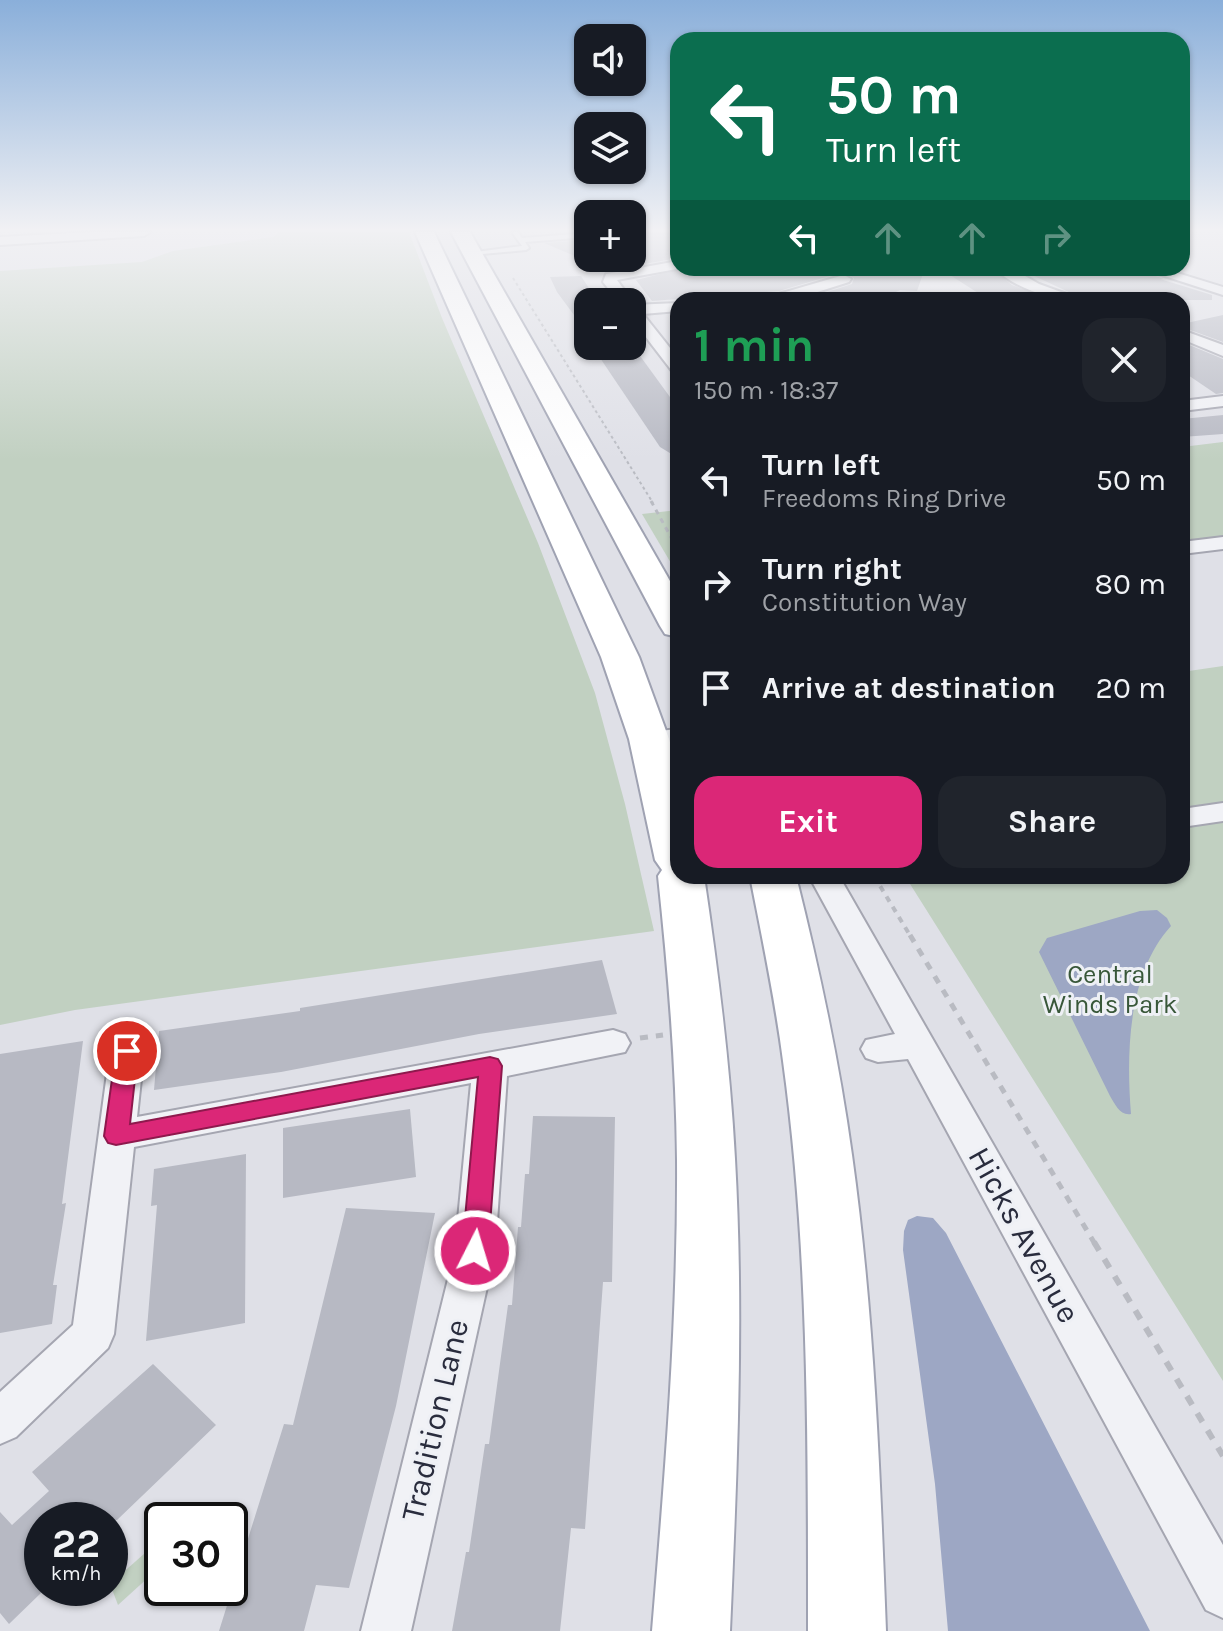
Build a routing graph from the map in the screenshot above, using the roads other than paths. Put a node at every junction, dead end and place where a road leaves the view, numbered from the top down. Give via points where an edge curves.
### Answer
1 (459, 308) edge
2 (503, 308) edge
3 (646, 328) edge
4 (1190, 337) edge
5 (1223, 351) edge
6 (670, 358) edge
7 (1223, 401) edge
8 (1190, 405) edge
9 (1223, 543) edge
10 (1190, 547) edge
11 (670, 612) edge
12 (664, 738) edge
13 (670, 790) edge
14 (1223, 812) edge
15 (1190, 817) edge
16 (682, 884) edge
17 (775, 884) edge
18 (828, 884) edge
19 (613, 1043) road end
20 (918, 1045) junction
21 (878, 1049) dead end
22 (127, 1051) dead end
23 (490, 1066) junction
24 (116, 1136) junction
25 (0, 1422) edge
26 (1223, 1593) edge
27 (386, 1631) edge
28 (691, 1631) edge
29 (847, 1631) edge

1 - 12 main road via 635,696
2 - 11 main road
3 - 6 street
4 - 5 street
7 - 8 street
9 - 10 street
12 - 13 main road
14 - 15 street
16 - 28 main road via 701,1029 710,1222
17 - 29 main road via 803,1011 829,1217 839,1353
18 - 20 street, Hicks Avenue
19 - 23 street
20 - 21 street
20 - 26 street, Hicks Avenue
22 - 24 street
23 - 24 street
23 - 27 street, Tradition Lane via 475,1251
24 - 25 street via 93,1334

